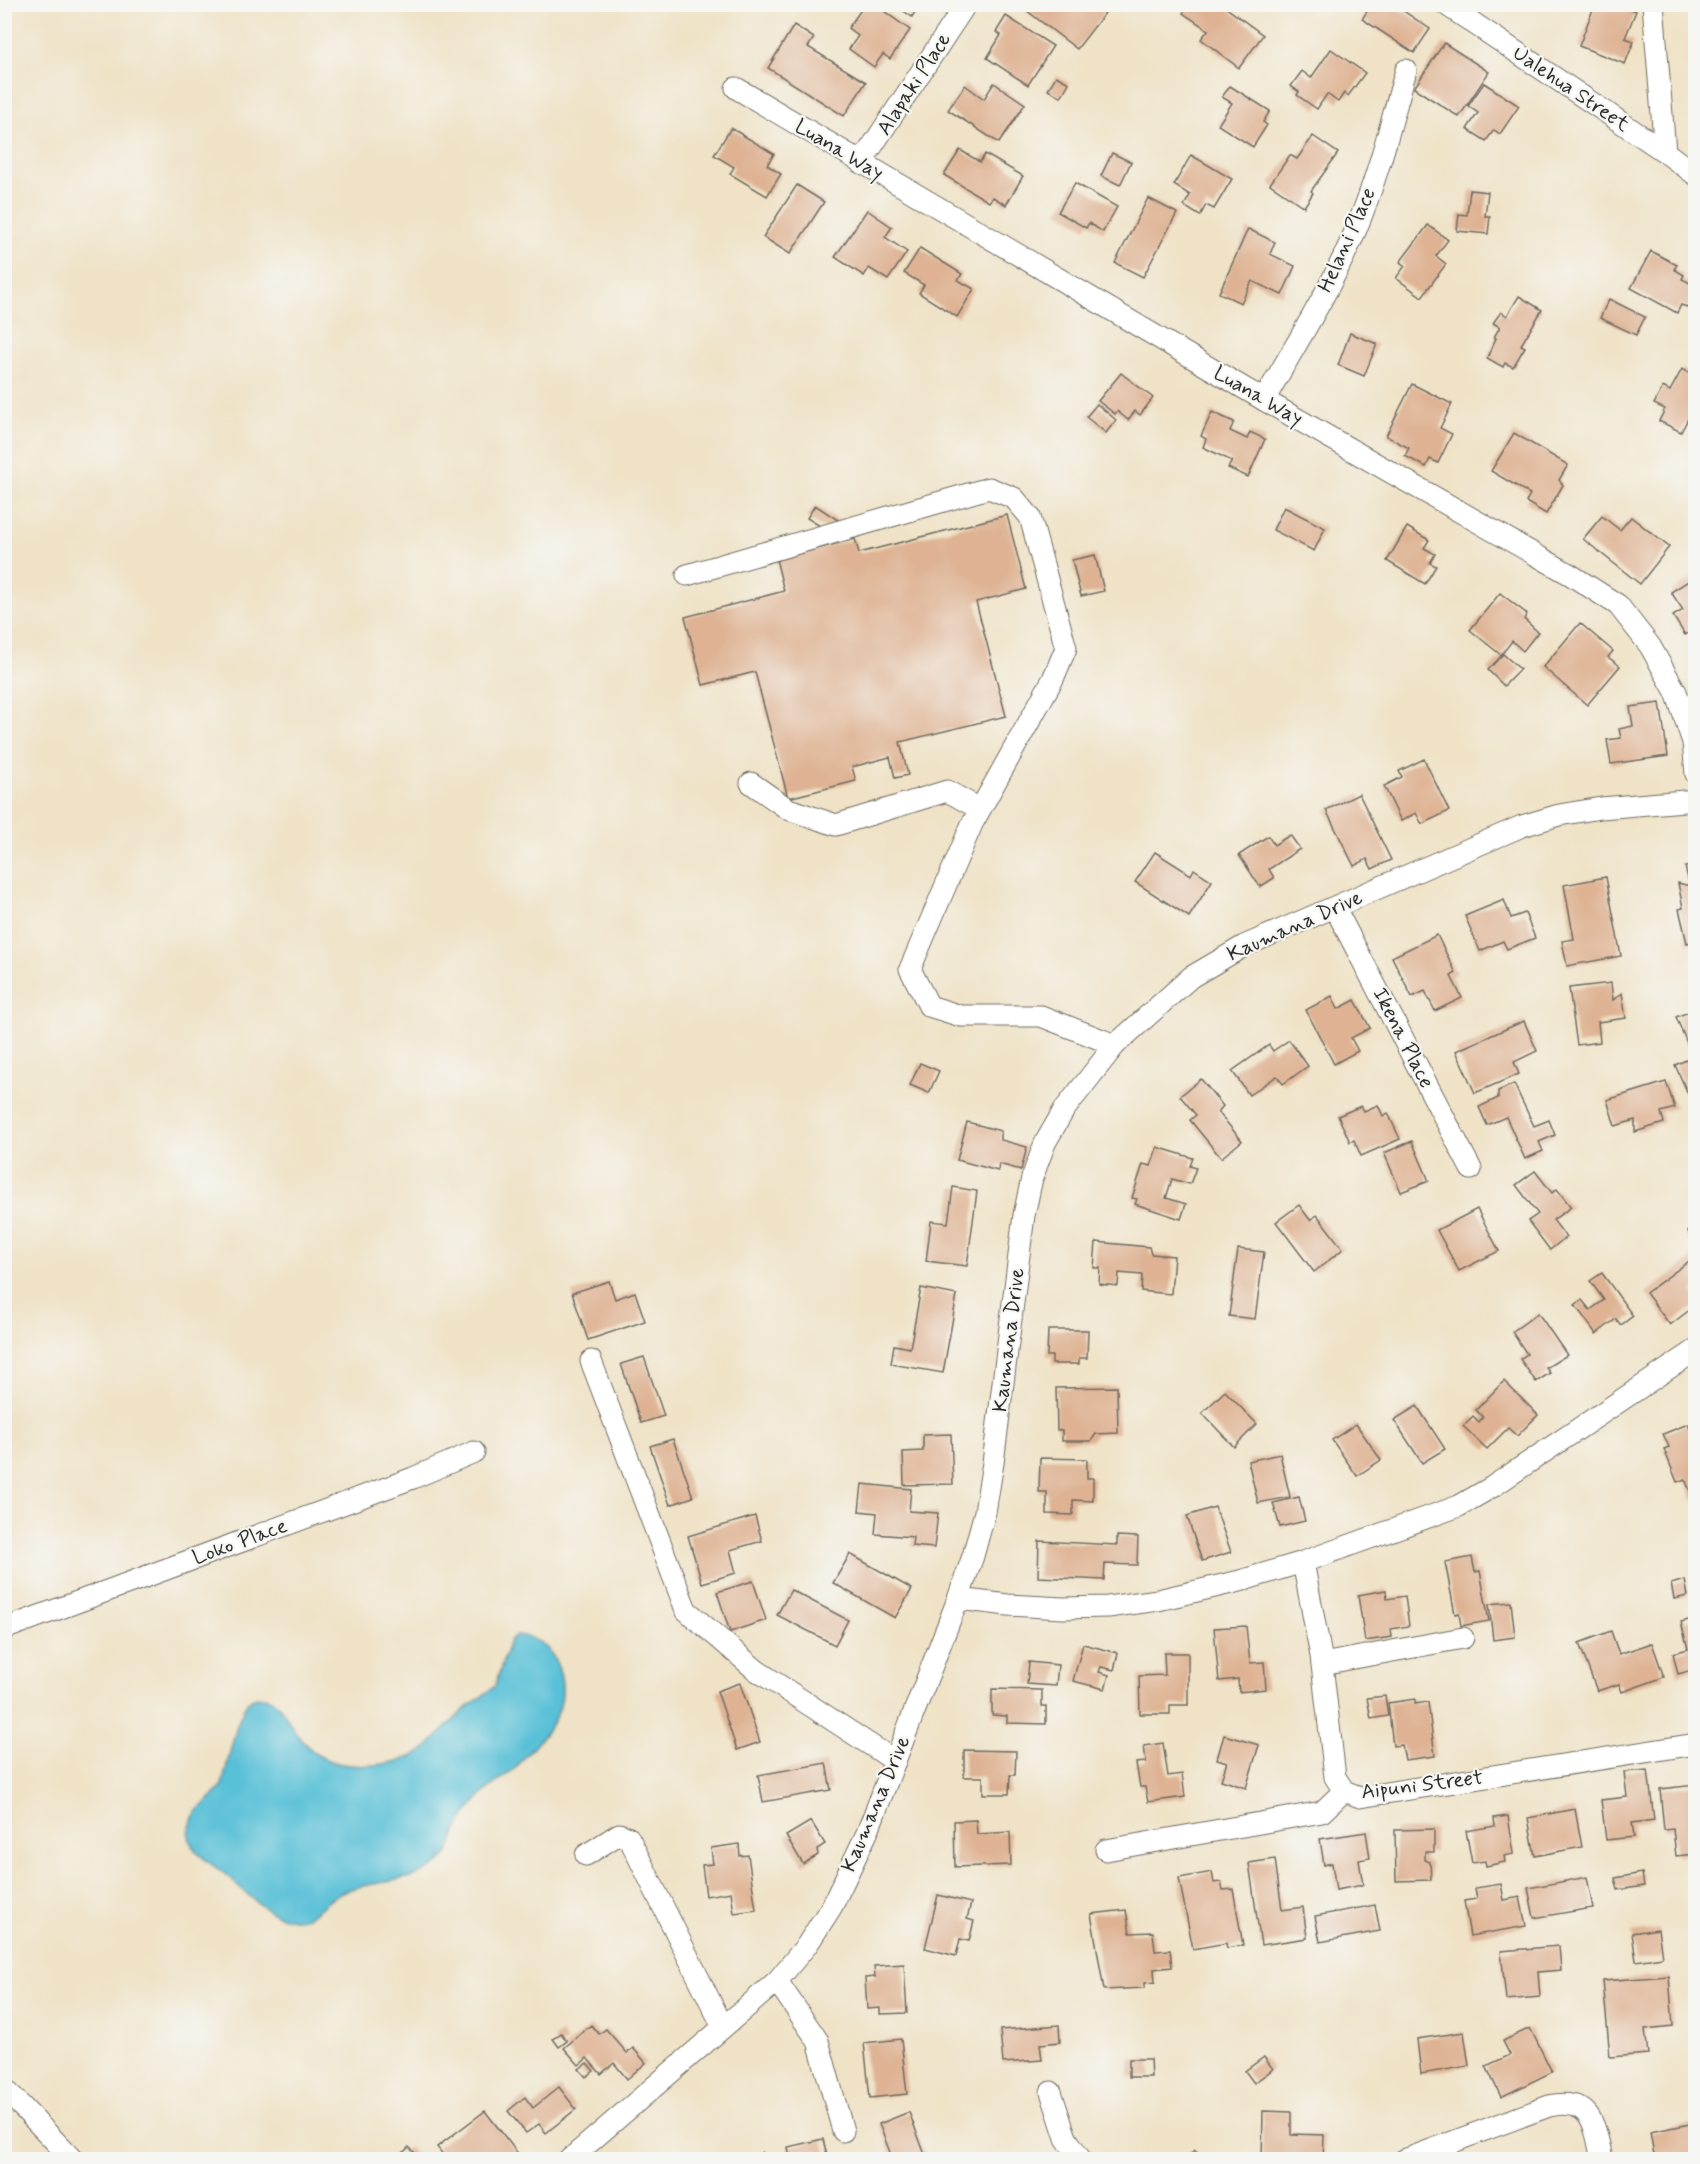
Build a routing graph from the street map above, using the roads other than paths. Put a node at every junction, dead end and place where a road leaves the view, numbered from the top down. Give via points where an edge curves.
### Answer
1 (966, 4) edge
2 (1446, 4) edge
3 (1653, 4) edge
4 (1406, 70) dead end
5 (736, 88) dead end
6 (1665, 152) junction
7 (861, 164) junction
8 (1695, 175) edge
9 (1264, 400) junction
10 (687, 575) dead end
11 (1695, 774) edge
12 (751, 783) dead end
13 (1695, 800) edge
14 (980, 809) junction
15 (1335, 908) junction
16 (1115, 1045) junction
17 (1471, 1169) dead end
18 (1695, 1350) edge
19 (591, 1361) dead end
20 (474, 1452) dead end
21 (1303, 1562) junction
22 (958, 1599) junction
23 (4, 1629) edge
24 (1464, 1638) dead end
25 (1322, 1664) junction
26 (1695, 1744) edge
27 (895, 1761) junction
28 (1344, 1791) junction
29 (1106, 1850) dead end
30 (586, 1855) dead end
31 (777, 1981) junction
32 (723, 2027) junction
33 (4, 2088) edge
34 (1051, 2092) dead end
35 (843, 2131) dead end
36 (64, 2157) edge
37 (569, 2160) edge
38 (1082, 2160) edge
39 (1404, 2160) edge
40 (1602, 2160) edge

1 - 7 street, Alapaki Place
2 - 6 street, Ualehua Street
3 - 6 street
4 - 9 street, Helani Place via 1357,229
5 - 7 street, Luana Way
6 - 8 street, Ualehua Street
7 - 9 street, Luana Way
9 - 11 street, Luana Way via 1618,604 1650,646 1676,692 1693,742
10 - 14 street via 989,488 1014,498 1030,517 1066,648 1053,679
12 - 14 street via 788,809 836,825 947,791
13 - 15 street, Kaumana Drive via 1601,808 1522,826
14 - 16 street via 910,969 929,1006 961,1016 1041,1016
15 - 16 street, Kaumana Drive via 1244,946 1191,977
15 - 17 street, Ikena Place
16 - 22 street, Kaumana Drive via 1064,1110 1045,1143 1032,1178 990,1483
18 - 21 street via 1459,1506
19 - 27 street via 686,1610 756,1670
20 - 23 street, Loko Place
21 - 22 street via 1158,1600 1108,1607 1019,1606
21 - 25 street, Aipuni Street
22 - 27 street, Kaumana Drive
24 - 25 street
25 - 28 street, Aipuni Street via 1335,1777
26 - 28 street, Aipuni Street via 1360,1797
27 - 31 street, Kaumana Drive via 867,1833 832,1906
28 - 29 street via 1322,1812
30 - 32 street via 619,1834 629,1839
31 - 32 street, Kaumana Drive
31 - 35 street via 818,2041
32 - 37 street, Kaumana Drive
33 - 36 street
34 - 38 street via 1066,2138
39 - 40 street via 1549,2106 1564,2104 1589,2116 1596,2129

